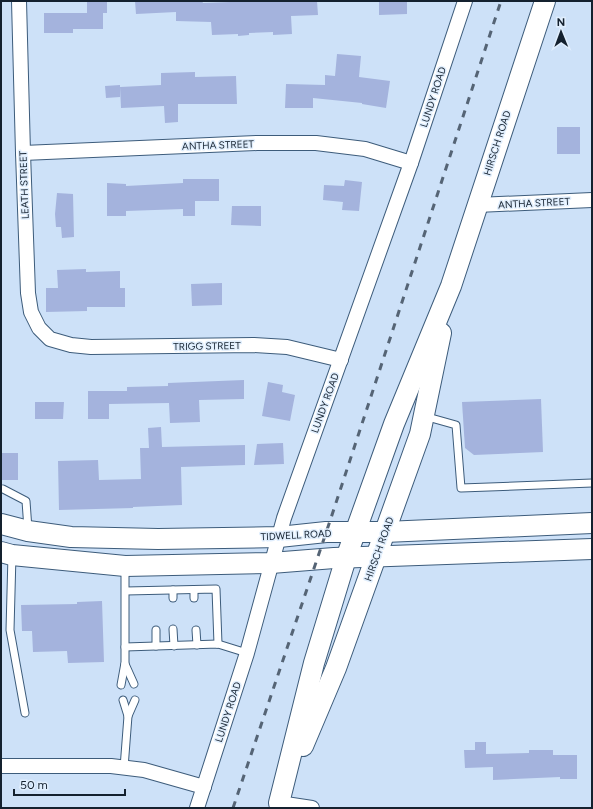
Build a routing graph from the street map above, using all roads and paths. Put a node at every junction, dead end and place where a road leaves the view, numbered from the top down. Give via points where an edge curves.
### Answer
1 (19, 1) edge
2 (465, 1) edge
3 (545, 1) edge
4 (22, 153) junction
5 (412, 163) junction
6 (592, 200) edge
7 (477, 206) junction
8 (451, 286) junction
9 (71, 345) joint
10 (341, 360) junction
11 (424, 416) junction
12 (592, 483) edge
13 (2, 490) dead end
14 (592, 523) edge
15 (1, 524) edge
16 (28, 531) junction
17 (355, 532) junction
18 (385, 532) junction
19 (279, 537) junction
20 (592, 549) edge
21 (12, 555) edge
22 (376, 557) junction
23 (346, 558) junction
24 (271, 563) junction
25 (125, 566) junction
26 (173, 590) junction
27 (194, 590) junction
28 (126, 591) junction
29 (155, 591) junction
30 (173, 598) dead end
31 (194, 598) dead end
32 (155, 599) dead end
33 (156, 630) dead end
34 (174, 630) dead end
35 (196, 630) dead end
36 (218, 644) junction
37 (197, 645) junction
38 (156, 646) junction
39 (174, 646) junction
40 (125, 647) junction
41 (247, 653) junction
42 (125, 663) junction
43 (134, 684) dead end
44 (121, 685) dead end
45 (122, 700) dead end
46 (135, 700) dead end
47 (25, 713) dead end
48 (128, 716) junction
49 (1, 766) edge
50 (124, 768) junction
51 (204, 787) junction
52 (278, 805) edge
53 (197, 808) edge
54 (312, 808) edge

1 - 4 street, LEATH STREET
2 - 5 street, LUNDY ROAD
3 - 7 main road, HIRSCH ROAD
4 - 5 street, ANTHA STREET via 256,143 316,143 365,149
4 - 9 street, LEATH STREET via 31,312 39,328 50,340
5 - 10 street, LUNDY ROAD
6 - 7 street, ANTHA STREET
7 - 8 main road, HIRSCH ROAD
8 - 11 main road, HIRSCH ROAD
8 - 17 main road, HIRSCH ROAD via 394,424
9 - 10 street, TRIGG STREET via 254,345 287,347
10 - 19 street, LUNDY ROAD
11 - 12 lane via 456,425 460,488
11 - 18 main road, HIRSCH ROAD
13 - 16 lane via 26,501
14 - 18 main road, TIDWELL ROAD
15 - 16 main road, TIDWELL ROAD
16 - 19 main road, TIDWELL ROAD via 71,537 158,540
16 - 21 main road
17 - 18 main road, TIDWELL ROAD
17 - 19 main road, TIDWELL ROAD
17 - 23 main road, HIRSCH ROAD
18 - 22 main road, HIRSCH ROAD
19 - 24 street, LUNDY ROAD
20 - 22 main road
21 - 25 main road
21 - 47 lane via 10,630
22 - 23 main road
22 - 52 main road, HIRSCH ROAD via 336,668
23 - 24 main road
23 - 52 main road, HIRSCH ROAD via 314,663
24 - 25 main road
24 - 41 street, LUNDY ROAD
25 - 28 lane
26 - 27 lane
26 - 29 lane
26 - 30 lane
27 - 31 lane
27 - 36 lane via 216,589
28 - 29 lane
28 - 40 lane
29 - 32 lane
33 - 38 lane
34 - 39 lane
35 - 37 lane
36 - 37 lane
36 - 41 lane
37 - 39 lane
38 - 39 lane
38 - 40 lane
40 - 42 lane
41 - 51 street, LUNDY ROAD
42 - 43 lane
42 - 44 lane
45 - 48 lane
46 - 48 lane
48 - 50 lane
49 - 50 street
50 - 51 street via 144,770
51 - 53 street, LUNDY ROAD
52 - 54 street

